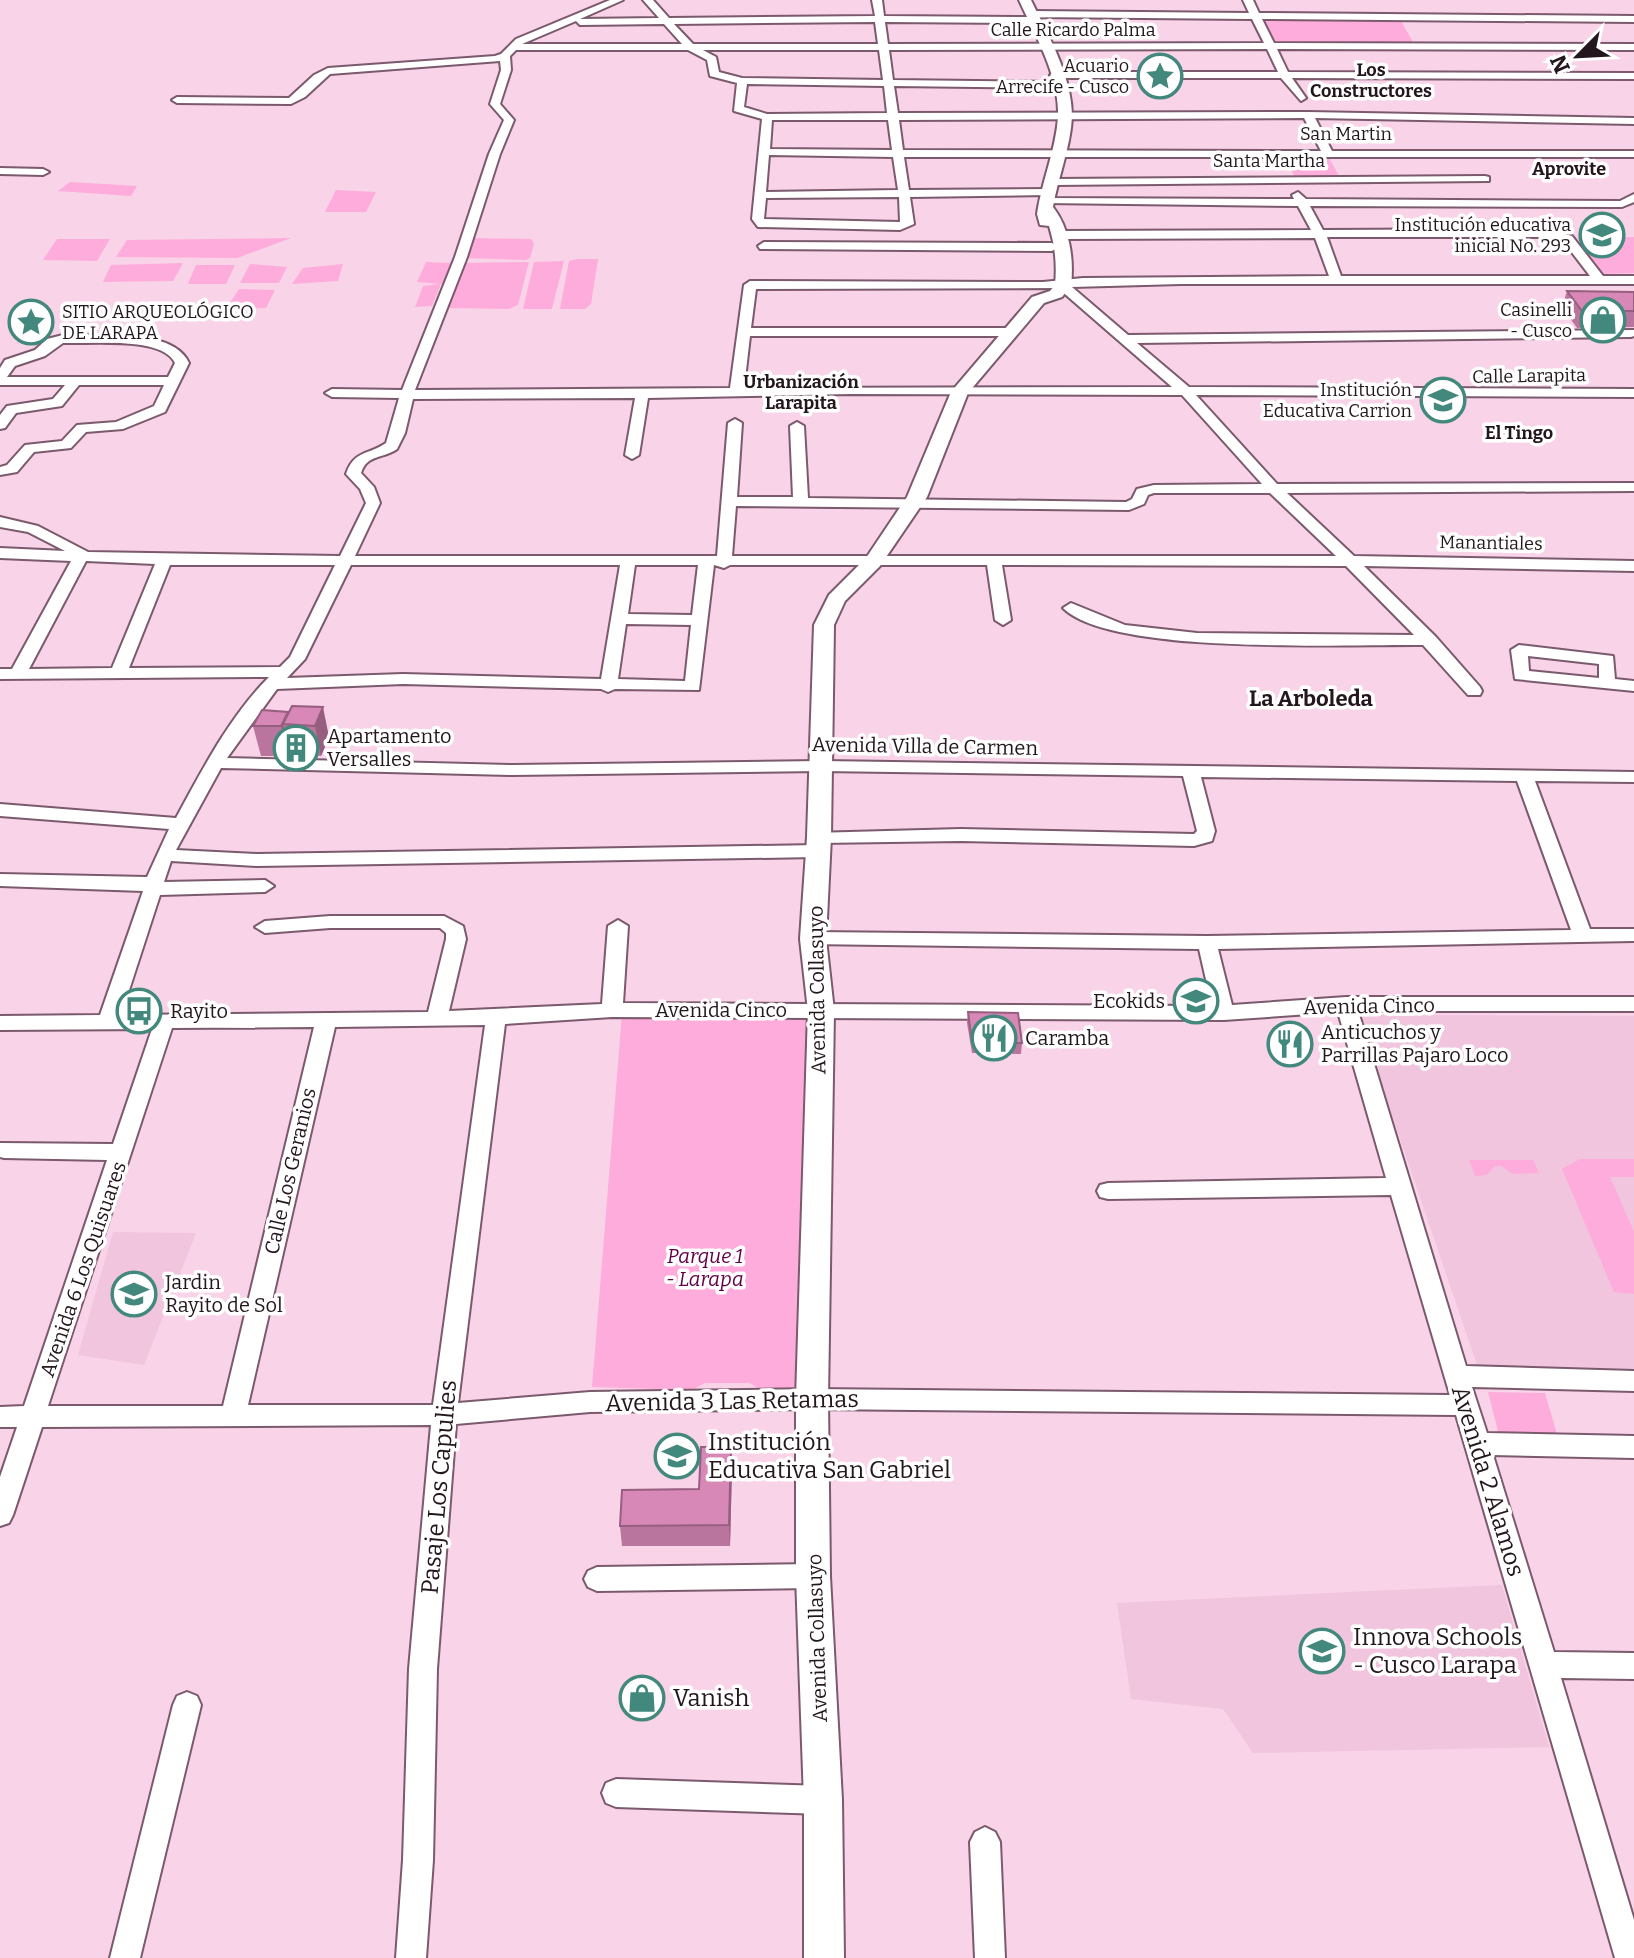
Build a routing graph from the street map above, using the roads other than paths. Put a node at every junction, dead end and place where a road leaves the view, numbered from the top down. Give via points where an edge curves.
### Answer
1 (618, 0) edge
2 (648, 0) edge
3 (877, 0) edge
4 (1025, 0) edge
5 (1248, 0) edge
6 (1597, 8) dead end
7 (1402, 13) junction
8 (1032, 17) junction
9 (1255, 17) junction
10 (1607, 18) junction
11 (880, 19) junction
12 (1634, 19) edge
13 (663, 20) junction
14 (569, 22) junction
15 (1412, 27) dead end
16 (1616, 27) dead end
17 (1625, 36) dead end
18 (1044, 45) junction
19 (1634, 46) edge
20 (690, 47) junction
21 (1270, 47) junction
22 (884, 49) junction
23 (508, 52) junction
24 (1432, 56) junction
25 (1634, 76) edge
26 (1057, 80) junction
27 (1288, 80) junction
28 (742, 81) junction
29 (889, 82) junction
30 (1301, 98) dead end
31 (177, 100) dead end
32 (1308, 115) junction
33 (893, 116) junction
34 (767, 117) junction
35 (1065, 117) junction
36 (1634, 121) edge
37 (764, 152) junction
38 (1277, 152) junction
39 (1327, 152) junction
40 (1197, 153) junction
41 (1058, 154) junction
42 (1634, 154) edge
43 (898, 155) junction
44 (0, 171) edge
45 (43, 172) dead end
46 (1290, 179) junction
47 (1485, 179) dead end
48 (1206, 180) junction
49 (903, 194) junction
50 (762, 195) junction
51 (1049, 195) junction
52 (1634, 197) edge
53 (1303, 203) junction
54 (1320, 236) junction
55 (1055, 241) junction
56 (764, 246) dead end
57 (1599, 280) junction
58 (1634, 280) edge
59 (1337, 282) junction
60 (1048, 288) junction
61 (743, 332) junction
62 (1008, 332) junction
63 (1631, 333) dead end
64 (1124, 339) junction
65 (0, 379) edge
66 (75, 381) junction
67 (173, 381) junction
68 (1185, 391) junction
69 (960, 392) junction
70 (332, 393) dead end
71 (1634, 393) edge
72 (407, 394) junction
73 (642, 394) junction
74 (736, 394) junction
75 (735, 423) dead end
76 (0, 425) edge
77 (797, 426) dead end
78 (632, 455) dead end
79 (0, 471) edge
80 (1634, 487) edge
81 (1273, 488) junction
82 (727, 501) junction
83 (801, 502) junction
84 (912, 504) junction
85 (0, 522) edge
86 (0, 553) edge
87 (82, 555) junction
88 (164, 560) junction
89 (346, 561) junction
90 (994, 561) junction
91 (1348, 561) junction
92 (628, 562) junction
93 (873, 562) junction
94 (706, 563) junction
95 (724, 563) junction
96 (1633, 570) edge
97 (1071, 608) dead end
98 (619, 619) junction
99 (700, 620) junction
100 (1003, 620) dead end
101 (1430, 640) junction
102 (9, 674) edge
103 (118, 674) junction
104 (277, 678) junction
105 (1607, 684) junction
106 (1634, 686) edge
107 (608, 687) junction
108 (1474, 691) dead end
109 (215, 763) junction
110 (821, 766) junction
111 (1190, 769) junction
112 (1524, 775) junction
113 (1634, 777) edge
114 (0, 810) edge
115 (182, 824) junction
116 (818, 844) junction
117 (164, 855) junction
118 (0, 880) edge
119 (152, 886) junction
120 (265, 886) dead end
121 (618, 926) dead end
122 (265, 927) dead end
123 (1582, 934) junction
124 (1634, 935) edge
125 (813, 939) junction
126 (1207, 943) junction
127 (1346, 1004) junction
128 (1634, 1004) edge
129 (612, 1010) junction
130 (821, 1011) junction
131 (1224, 1013) junction
132 (437, 1018) junction
133 (496, 1018) junction
134 (326, 1020) junction
135 (108, 1022) junction
136 (164, 1022) junction
137 (0, 1023) edge
138 (4, 1150) dead end
139 (123, 1152) junction
140 (1399, 1186) junction
141 (1108, 1191) dead end
142 (1456, 1376) junction
143 (1634, 1381) edge
144 (812, 1399) junction
145 (1465, 1405) junction
146 (444, 1415) junction
147 (233, 1416) junction
148 (0, 1417) edge
149 (32, 1418) junction
150 (1476, 1444) junction
151 (1634, 1447) edge
152 (0, 1515) edge
153 (813, 1576) junction
154 (597, 1579) dead end
155 (1546, 1665) junction
156 (1634, 1666) edge
157 (187, 1705) dead end
158 (616, 1793) dead end
159 (823, 1800) junction
160 (985, 1842) dead end
161 (125, 1958) edge
162 (411, 1958) edge
163 (824, 1958) edge
164 (990, 1958) edge
165 (1630, 1958) edge

1 - 14 street
2 - 13 street
3 - 11 street
4 - 8 street
5 - 9 street
6 - 10 street
7 - 9 street
7 - 10 street
7 - 15 street
8 - 9 street
8 - 11 street
8 - 18 street
9 - 21 street
10 - 12 street
10 - 16 street
11 - 13 street
11 - 22 street
13 - 14 street
13 - 20 street
14 - 23 street via 519,41
17 - 19 street
18 - 21 street, Calle Ricardo Palma
18 - 22 street, Calle Ricardo Palma
18 - 26 street
19 - 24 street, Calle Ricardo Palma
20 - 22 street, Calle Ricardo Palma
20 - 23 street, Calle Ricardo Palma
20 - 28 street via 712,59 717,76
21 - 24 street, Calle Ricardo Palma
21 - 27 street
22 - 29 street
23 - 31 street via 461,63 328,71 291,101
23 - 72 street via 495,104 509,120 492,153 477,213
24 - 25 street
24 - 27 street
24 - 27 street via 1453,86
26 - 27 street
26 - 29 street
26 - 35 street
27 - 30 street
28 - 29 street
28 - 34 street via 738,109
29 - 33 street
32 - 35 street
32 - 36 street
32 - 39 street
33 - 34 street
33 - 35 street
33 - 43 street
34 - 37 street
35 - 41 street
37 - 43 street, San Martin
37 - 50 street
38 - 39 street, San Martin
38 - 40 street, San Martin
38 - 46 street
39 - 42 street, San Martin
40 - 41 street, San Martin
40 - 48 street
41 - 43 street, San Martin
41 - 51 street
43 - 49 street
44 - 45 street
46 - 47 street, Santa Martha
46 - 48 street, Santa Martha
46 - 53 street
48 - 51 street, Santa Martha
49 - 50 street
49 - 50 street via 908,224 900,226 766,226 758,219
49 - 51 street
51 - 53 street
51 - 55 street
52 - 53 street via 1622,204
53 - 54 street
54 - 55 street
54 - 57 street via 1557,234 1568,239
54 - 59 street
55 - 56 street
55 - 60 street
57 - 58 street
57 - 59 street
59 - 60 street via 1153,281
60 - 61 street via 750,285
60 - 62 street, Avenida Collasuyo
60 - 64 street
61 - 62 street
61 - 74 street
62 - 69 street, Avenida Collasuyo
63 - 64 street
64 - 68 street
65 - 66 street
65 - 67 street via 10,363 40,353 56,339 129,338 170,347 182,363
66 - 67 street
66 - 76 street via 57,403 12,409
67 - 79 street via 160,409 118,426 82,428 66,445 30,448 12,469
68 - 69 street, Calle Larapita
68 - 71 street, Calle Larapita
68 - 81 street
69 - 74 street, Calle Larapita
69 - 84 street, Avenida Collasuyo
70 - 72 street, Calle Larapita
72 - 73 street, Calle Larapita
72 - 89 street via 396,441 355,462 353,474 367,487 373,503
73 - 74 street, Calle Larapita
73 - 78 street
75 - 82 street
77 - 83 street
80 - 81 street
81 - 84 street via 1154,489 1142,492 1129,506
81 - 91 street
82 - 83 street
82 - 95 street
83 - 84 street
84 - 93 street, Avenida Collasuyo
85 - 87 street via 45,532
86 - 87 street, Manantiales
87 - 88 street, Manantiales
87 - 102 street
88 - 89 street, Manantiales
88 - 103 street
89 - 92 street, Manantiales
89 - 104 street via 297,659
90 - 91 street, Manantiales
90 - 93 street, Manantiales
90 - 100 street
91 - 96 street, Manantiales
91 - 101 street
92 - 94 street, Manantiales
92 - 98 street
93 - 95 street, Manantiales
93 - 110 street, Avenida Collasuyo via 836,599 824,625
94 - 95 street, Manantiales
94 - 99 street
97 - 101 street via 1122,629 1184,637
98 - 99 street
98 - 107 street
99 - 107 street via 693,686
101 - 108 street
102 - 103 street
103 - 104 street
104 - 107 street
104 - 109 street
105 - 105 street via 1521,675 1519,650 1607,660
105 - 106 street
109 - 110 street, Avenida Villa de Carmen via 513,770
109 - 115 street
110 - 111 street, Avenida Villa de Carmen
110 - 116 street, Avenida Collasuyo
111 - 112 street, Avenida Villa de Carmen
111 - 116 street via 1206,831 1205,837 1194,840 961,835
112 - 113 street, Avenida Villa de Carmen
112 - 123 street
114 - 115 street
115 - 117 street
116 - 117 street via 257,860
116 - 125 street, Avenida Collasuyo
117 - 119 street
118 - 119 street
119 - 120 street
119 - 135 street
121 - 129 street
122 - 132 street via 444,922 456,931 456,939
123 - 124 street
123 - 126 street
125 - 126 street
125 - 130 street, Avenida Collasuyo
126 - 131 street
127 - 128 street, Avenida Cinco
127 - 131 street, Avenida Cinco
127 - 140 street, Avenida 2 Alamos
129 - 130 street, Avenida Cinco
129 - 133 street, Avenida Cinco
130 - 131 street, Avenida Cinco
130 - 144 street, Avenida Collasuyo
132 - 133 street, Avenida Cinco
132 - 134 street, Avenida Cinco
133 - 146 street, Pasaje Los Capulies
134 - 136 street, Avenida Cinco
134 - 147 street, Calle Los Geranios
135 - 136 street, Avenida Cinco
135 - 137 street, Avenida Cinco
136 - 139 street, Avenida 6 Los Quisuares
138 - 139 street
139 - 149 street, Avenida 6 Los Quisuares
140 - 141 street
140 - 142 street, Avenida 2 Alamos
142 - 143 street
142 - 145 street, Avenida 2 Alamos
144 - 145 street, Avenida 3 Las Retamas
144 - 146 street, Avenida 3 Las Retamas via 590,1402
144 - 153 street, Avenida Collasuyo
145 - 150 street, Avenida 2 Alamos
146 - 147 street, Avenida 3 Las Retamas
146 - 162 street, Pasaje Los Capulies via 423,1669
147 - 149 street, Avenida 3 Las Retamas
148 - 149 street, Avenida 3 Las Retamas
149 - 152 street, Avenida 6 Los Quisuares
150 - 151 street
150 - 155 street, Avenida 2 Alamos
153 - 154 street
153 - 159 street, Avenida Collasuyo
155 - 156 street
155 - 165 street, Avenida 2 Alamos
157 - 161 street
158 - 159 street
159 - 163 street, Avenida Collasuyo
160 - 164 street

